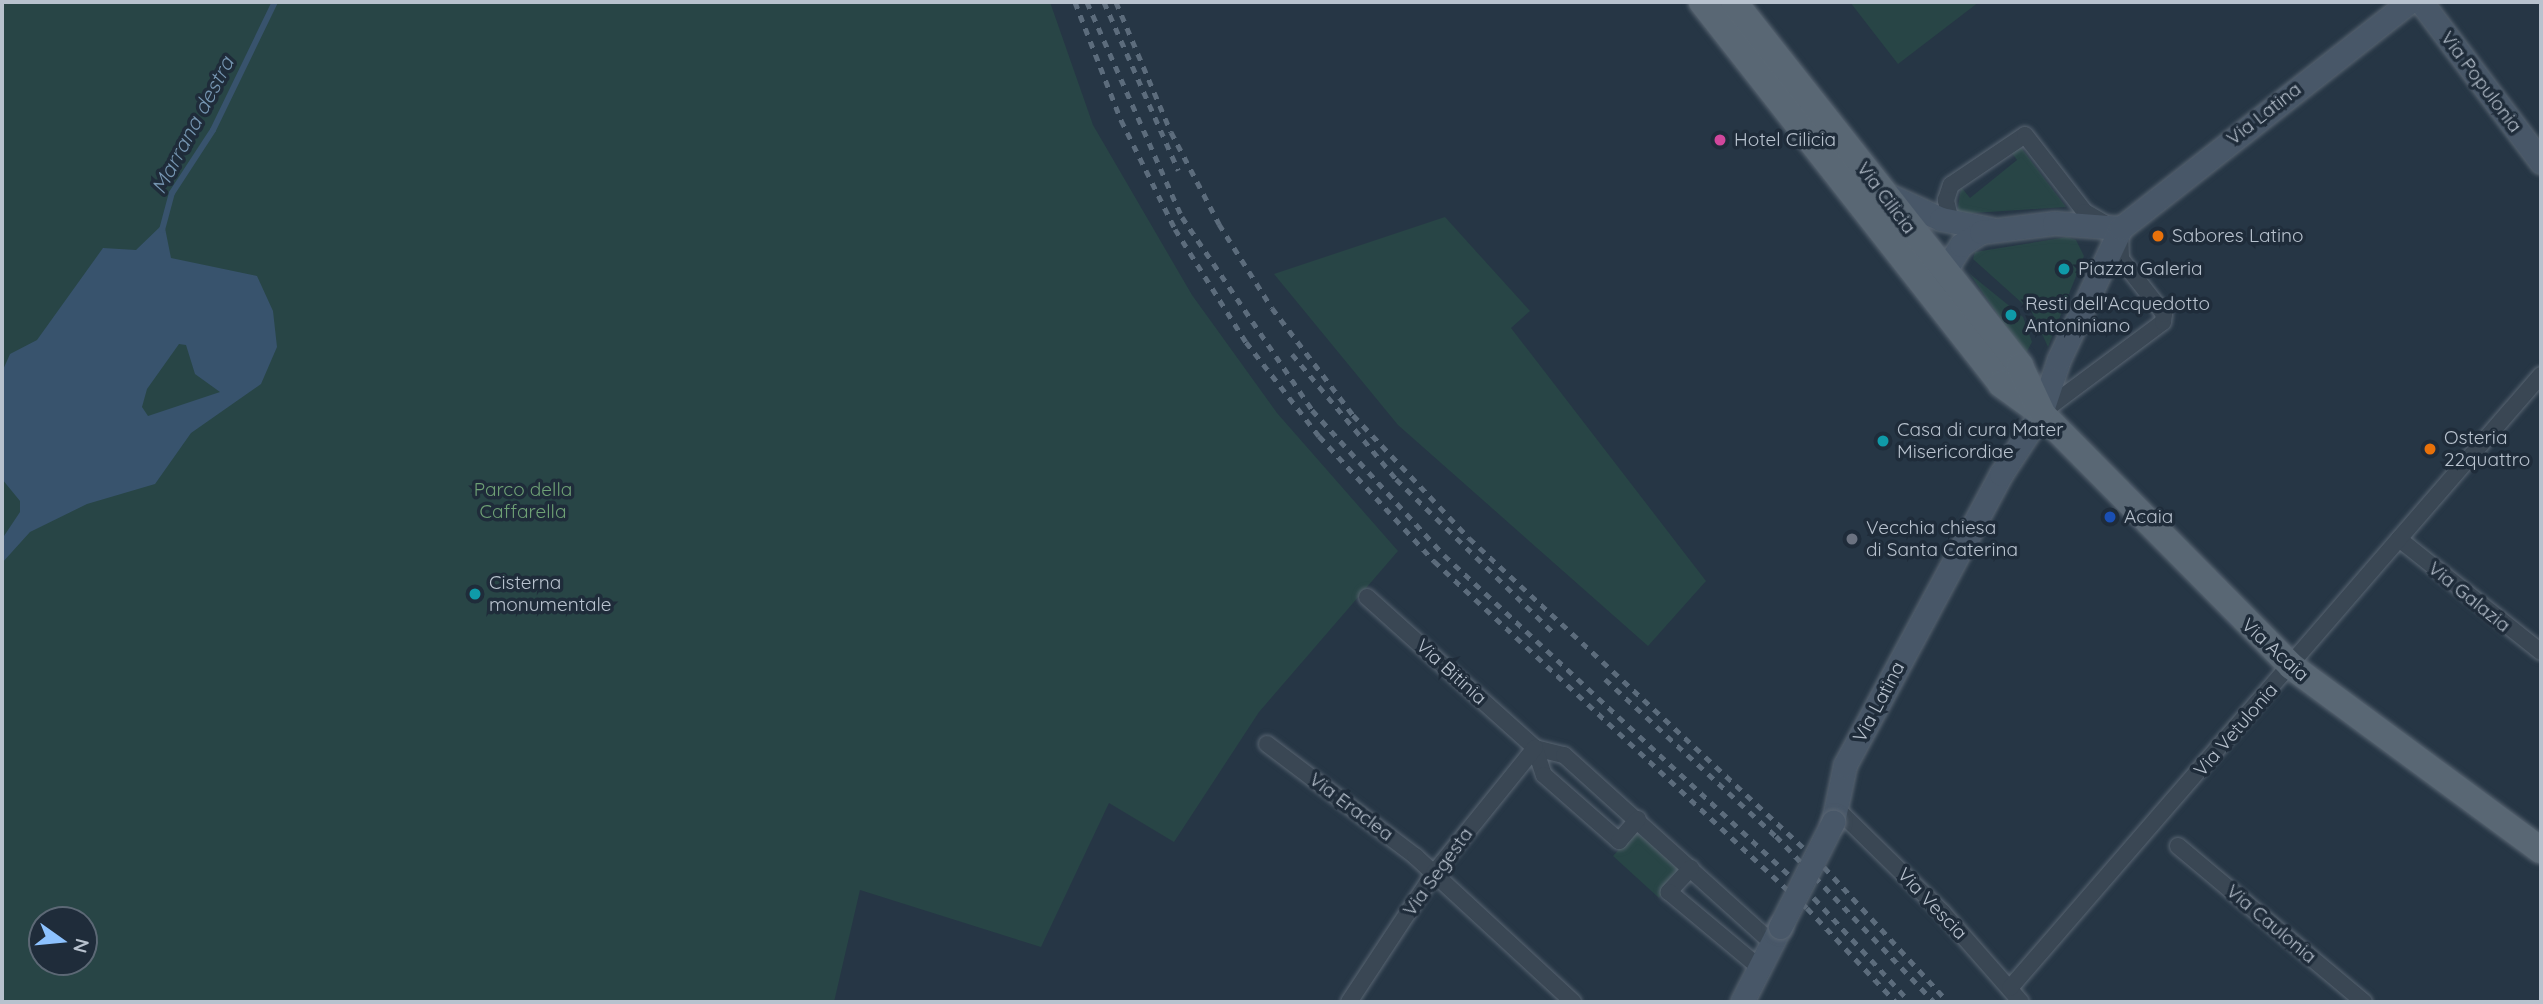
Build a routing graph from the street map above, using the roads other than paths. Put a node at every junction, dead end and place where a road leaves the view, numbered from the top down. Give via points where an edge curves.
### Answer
1 (1702, 2) edge
2 (1734, 2) edge
3 (2409, 2) edge
4 (2421, 2) edge
5 (2541, 162) edge
6 (1882, 191) junction
7 (1951, 222) junction
8 (2121, 228) junction
9 (1994, 230) junction
10 (1937, 283) junction
11 (2541, 375) edge
12 (2041, 413) junction
13 (2399, 539) junction
14 (1367, 597) dead end
15 (2541, 652) edge
16 (2291, 667) junction
17 (1267, 744) dead end
18 (1535, 748) junction
19 (1835, 816) junction
20 (1638, 819) junction
21 (2178, 846) dead end
22 (2541, 850) edge
23 (1691, 868) junction
24 (1434, 873) junction
25 (1777, 936) junction
26 (1761, 969) junction
27 (2010, 988) junction
28 (1349, 1002) edge
29 (1573, 1002) edge
30 (1742, 1002) edge
31 (2021, 1002) edge
32 (2364, 1002) edge

1 - 10 main road, Via Cilicia
2 - 6 main road, Via Cilicia
3 - 8 street, Via Latina
4 - 5 street, Via Populonia
6 - 7 street
6 - 10 main road, Via Cilicia
7 - 8 street via 1946,200 1951,185 2025,135 2085,212
7 - 9 street
8 - 9 street via 2054,223
8 - 12 street via 2059,359
8 - 12 street via 2121,259 2164,314 2163,322
9 - 10 street via 1971,237
10 - 12 main road via 2001,384
10 - 12 main road, Via Cilicia via 1962,295 2020,366
11 - 13 street, Via Vetulonia
12 - 16 main road, Via Acaia
12 - 19 street, Via Latina via 2001,474 1845,765
13 - 15 street, Via Galazia
13 - 16 street, Via Vetulonia
14 - 18 street, Via Bitinia
16 - 22 main road, Via Acaia
16 - 27 street, Via Vetulonia
17 - 24 street, Via Eraclea
18 - 20 street, Via Bitinia via 1564,755
18 - 20 street, Via Bitinia via 1544,775 1619,841
18 - 24 street, Via Segesta
19 - 25 street, Via Latina, bridge
19 - 27 street, Via Vescia
20 - 23 street, Via Bitinia
21 - 32 street, Via Caulonia
23 - 25 street, Via Bitinia
23 - 26 street via 1669,892
24 - 28 street, Via Segesta
24 - 29 street, Via Eraclea
25 - 26 street, Via Latina
26 - 30 street, Via Latina
27 - 31 street, Via Vescia

